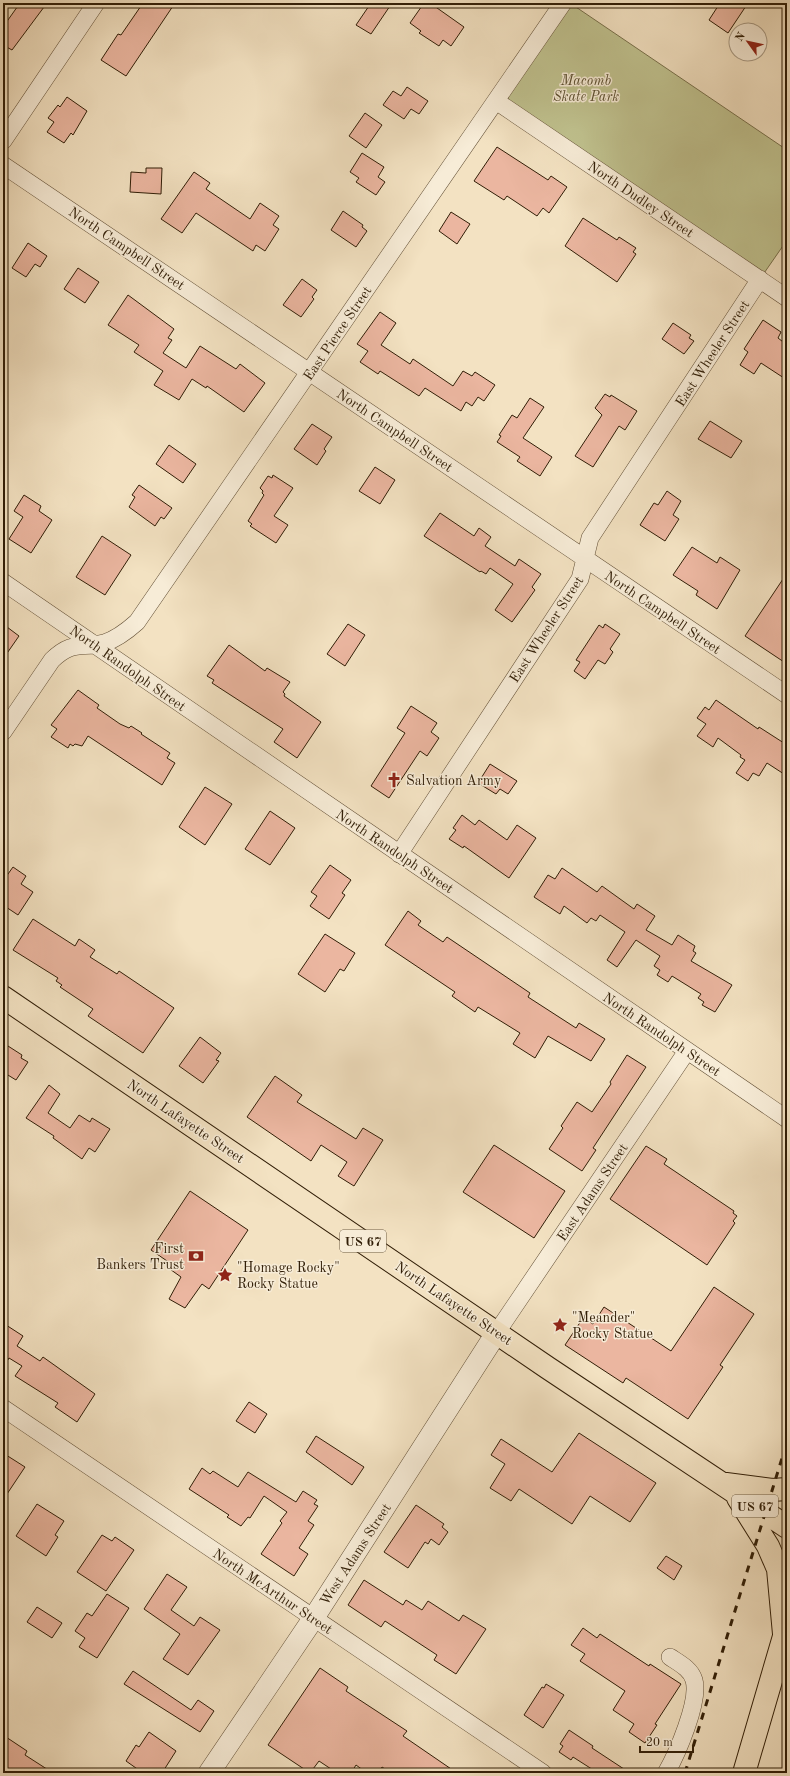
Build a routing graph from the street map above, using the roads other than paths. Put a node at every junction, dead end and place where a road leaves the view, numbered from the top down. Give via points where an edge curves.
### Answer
1 (96, 3) edge
2 (563, 3) edge
3 (496, 101) junction
4 (3, 141) edge
5 (3, 165) edge
6 (760, 279) junction
7 (787, 298) edge
8 (311, 372) junction
9 (586, 559) junction
10 (3, 582) edge
11 (95, 645) junction
12 (787, 695) edge
13 (3, 732) edge
14 (399, 854) junction
15 (3, 997) edge
16 (687, 1051) junction
17 (787, 1119) edge
18 (497, 1332) junction
19 (3, 1408) edge
20 (728, 1487) junction
21 (787, 1489) edge
22 (787, 1527) edge
23 (313, 1619) junction
24 (786, 1630) edge
25 (670, 1657) dead end
26 (209, 1773) edge
27 (543, 1773) edge
28 (666, 1773) edge
29 (744, 1773) edge

1 - 4 street
2 - 3 street, East Pierce Street
3 - 6 street, North Dudley Street
3 - 8 street, East Pierce Street
5 - 8 street, North Campbell Street
6 - 7 street, North Dudley Street
6 - 9 street, East Wheeler Street via 590,538
8 - 9 street, North Campbell Street
8 - 11 street, East Pierce Street via 137,622 114,640
9 - 12 street, North Campbell Street
9 - 14 street, East Wheeler Street via 580,579
10 - 11 street, North Randolph Street
11 - 13 street, East Pierce Street via 67,649 52,660
11 - 14 street, North Randolph Street
14 - 16 street, North Randolph Street
15 - 18 main road, North Lafayette Street / US 67
16 - 17 street, North Randolph Street
16 - 18 street, East Adams Street
18 - 20 main road, North Lafayette Street / US 67
18 - 23 street, West Adams Street
19 - 23 street, North McArthur Street
20 - 21 main road, US 67
20 - 22 main road, North Lafayette Street / US 67
20 - 24 main road via 768,1546 778,1569
23 - 26 street, West Adams Street
23 - 27 street, North McArthur Street
24 - 29 main road
25 - 28 street via 694,1679 695,1696 679,1748

